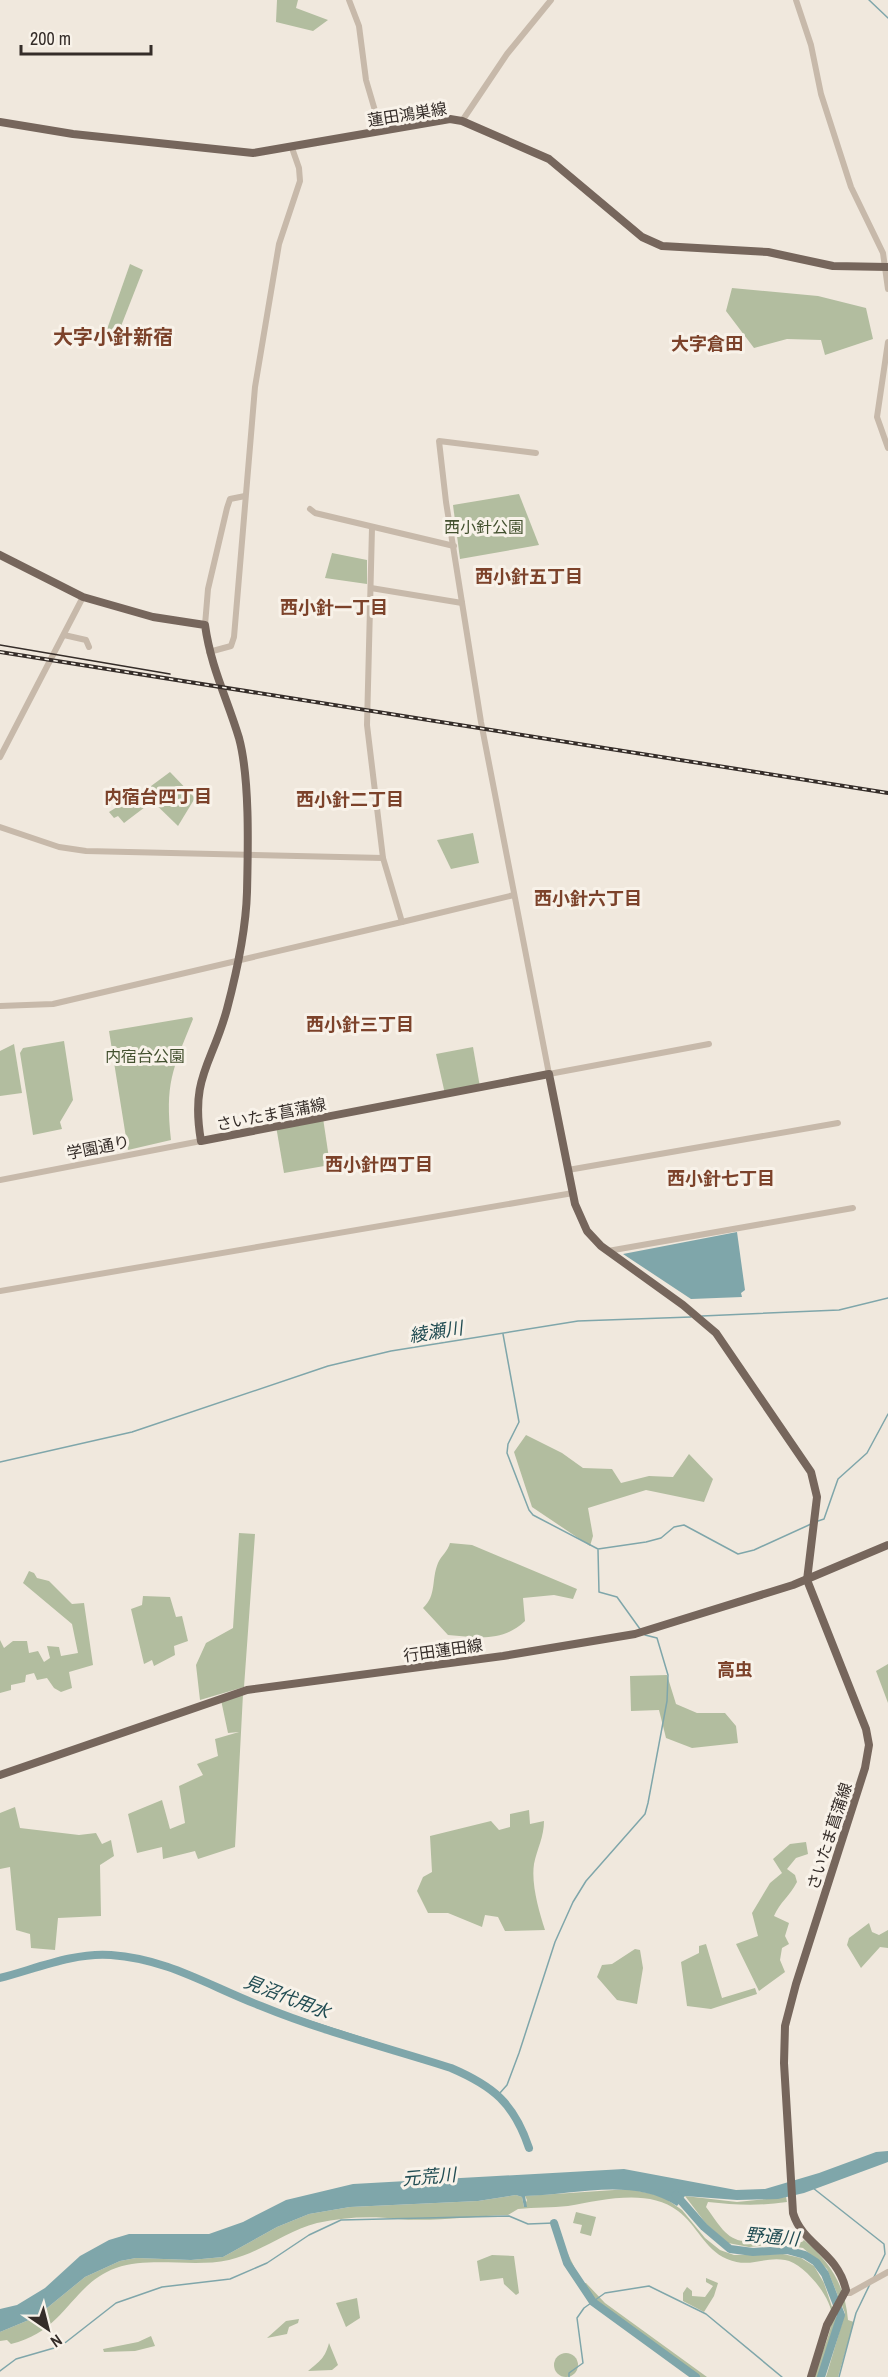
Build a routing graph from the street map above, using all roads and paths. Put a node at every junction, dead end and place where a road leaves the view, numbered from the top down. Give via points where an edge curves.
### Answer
1 (349, 0) edge
2 (551, 0) edge
3 (796, 0) edge
4 (462, 121) junction
5 (0, 122) edge
6 (381, 131) junction
7 (292, 148) junction
8 (887, 267) edge
9 (888, 290) edge
10 (888, 342) edge
11 (888, 448) edge
12 (536, 453) dead end
13 (245, 496) junction
14 (310, 508) dead end
15 (372, 528) junction
16 (454, 546) junction
17 (0, 555) edge
18 (371, 588) junction
19 (83, 597) junction
20 (462, 603) junction
21 (205, 625) junction
22 (64, 635) junction
23 (89, 647) dead end
24 (209, 652) junction
25 (0, 757) edge
26 (0, 827) edge
27 (247, 855) junction
28 (383, 858) junction
29 (514, 895) junction
30 (402, 922) junction
31 (236, 960) junction
32 (0, 1006) edge
33 (709, 1044) dead end
34 (549, 1074) junction
35 (838, 1123) dead end
36 (201, 1141) junction
37 (568, 1170) junction
38 (0, 1180) edge
39 (573, 1193) junction
40 (853, 1208) dead end
41 (608, 1251) junction
42 (0, 1292) edge
43 (888, 1545) edge
44 (807, 1580) junction
45 (0, 1775) edge
46 (888, 2272) edge
47 (844, 2295) junction
48 (811, 2377) edge

1 - 6 street via 359,26 366,80
2 - 4 street via 507,54
3 - 8 street via 854,197
4 - 6 main road, 蓮田鴻巣線 via 450,119
4 - 8 main road, 蓮田鴻巣線 via 549,159 642,237 662,246 754,251 833,266
5 - 7 main road, 蓮田鴻巣線 via 237,153
6 - 7 main road, 蓮田鴻巣線
7 - 13 street via 300,181 279,244 255,387
8 - 9 street
10 - 11 street via 877,417
12 - 16 street via 439,441
13 - 21 street via 230,498 226,508 208,589
13 - 24 street via 234,637 231,646
14 - 15 street via 315,513
15 - 16 street
15 - 18 street
16 - 20 street
17 - 19 main road
18 - 20 street
18 - 28 street via 367,725
19 - 21 main road via 153,617
19 - 22 street
20 - 29 street
21 - 24 main road, さいたま菖蒲線
22 - 23 street via 86,640
22 - 25 street
24 - 27 main road, さいたま菖蒲線 via 243,763
26 - 27 street via 59,847 86,851
27 - 28 street
27 - 31 main road, さいたま菖蒲線 via 246,903
28 - 30 street
29 - 30 street
29 - 34 street
30 - 31 street
31 - 32 street via 53,1004
31 - 36 main road, さいたま菖蒲線 via 226,1010 198,1087
33 - 34 street
34 - 36 main road, さいたま菖蒲線
34 - 37 main road
35 - 37 street
36 - 38 street, 学園通り
37 - 39 main road
39 - 41 main road via 584,1225
39 - 42 street
40 - 41 street
41 - 44 main road, さいたま菖蒲線 via 703,1321 730,1350 812,1472 817,1497
43 - 44 main road, 行田蓮田線
44 - 45 main road, 行田蓮田線 via 610,1640 247,1689
44 - 47 main road, さいたま菖蒲線 via 869,1745 788,2013 784,2055 791,2201 799,2227 842,2276
46 - 47 street
47 - 48 main road via 831,2317

